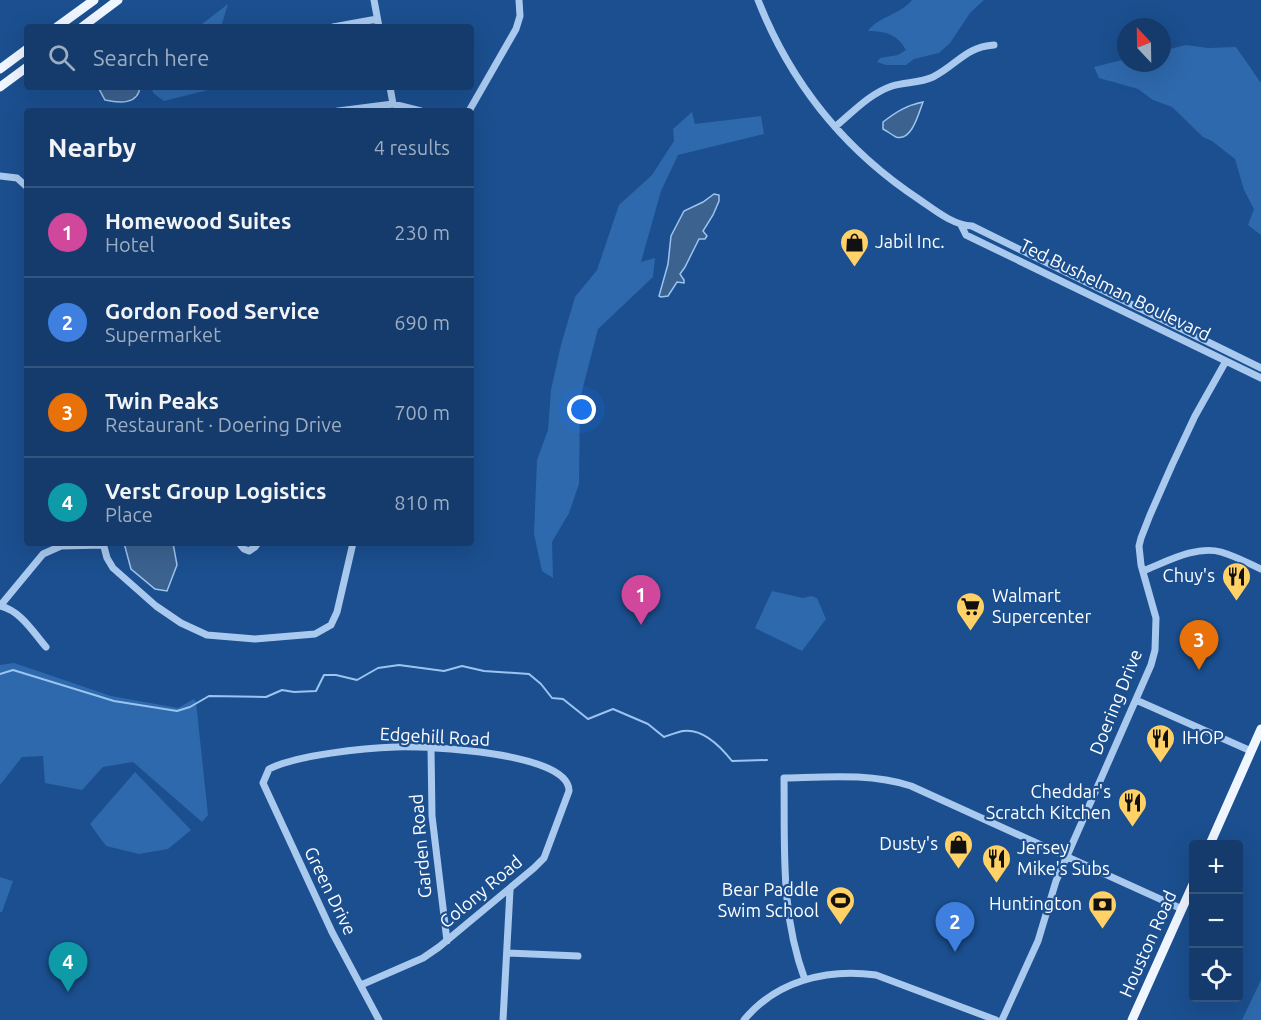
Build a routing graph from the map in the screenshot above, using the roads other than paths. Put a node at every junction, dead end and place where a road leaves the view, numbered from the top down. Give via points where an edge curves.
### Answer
1 (94, 0) edge
2 (118, 0) edge
3 (374, 0) edge
4 (519, 0) edge
5 (758, 0) edge
6 (378, 23) edge
7 (61, 24) edge
8 (86, 24) edge
9 (994, 45) dead end
10 (24, 51) edge
11 (0, 69) edge
12 (24, 69) edge
13 (0, 87) edge
14 (391, 90) edge
15 (393, 104) junction
16 (362, 108) edge
17 (410, 108) edge
18 (471, 108) edge
19 (835, 127) junction
20 (0, 176) edge
21 (24, 182) edge
22 (961, 225) junction
23 (1226, 361) junction
24 (1261, 368) edge
25 (1261, 378) edge
26 (61, 546) edge
27 (104, 546) edge
28 (242, 546) edge
29 (256, 546) edge
30 (352, 546) edge
31 (1261, 570) edge
32 (1143, 571) junction
33 (0, 606) edge
34 (46, 647) dead end
35 (1136, 700) junction
36 (1261, 729) edge
37 (431, 748) junction
38 (1251, 752) junction
39 (266, 773) joint
40 (567, 780) joint
41 (1212, 840) edge
42 (1067, 857) junction
43 (510, 890) junction
44 (1189, 893) edge
45 (1182, 909) junction
46 (447, 941) junction
47 (507, 953) junction
48 (578, 956) dead end
49 (805, 980) junction
50 (361, 985) junction
51 (379, 1020) edge
52 (503, 1020) edge
53 (744, 1020) edge
54 (996, 1020) edge
55 (1002, 1020) edge
56 (1132, 1020) edge

1 - 7 main road
2 - 8 main road
3 - 6 street
4 - 18 street via 516,29
5 - 19 street, Ted Bushelman Boulevard via 806,93
9 - 19 street via 980,46 927,79 876,93
10 - 11 main road
12 - 13 main road
14 - 15 street
15 - 16 street
15 - 17 street
19 - 22 street, Ted Bushelman Boulevard via 897,185
20 - 21 street
22 - 23 street, Ted Bushelman Boulevard via 966,235
22 - 24 street, Ted Bushelman Boulevard via 972,226
23 - 25 street, Ted Bushelman Boulevard
23 - 32 street, Doering Drive via 1149,514 1139,546
26 - 33 street via 43,554
27 - 30 street via 113,568 181,623 207,634 255,639 315,634 331,625
28 - 29 street via 249,550
31 - 32 street via 1220,551 1207,550
32 - 35 street, Doering Drive via 1155,612 1156,636 1151,665
33 - 34 street via 19,615
35 - 38 street
35 - 42 street, Doering Drive
36 - 38 main road
37 - 39 street, Edgehill Road via 397,747 305,758 275,765
37 - 40 street, Edgehill Road via 500,755 549,769
37 - 46 street, Garden Road via 432,816
38 - 41 main road
39 - 50 street, Green Drive via 262,783
40 - 43 street, Colony Road via 569,791 544,858
42 - 45 street
42 - 49 street via 889,779 784,778 786,902
42 - 55 street, Doering Drive via 1052,891 1038,941
43 - 46 street, Colony Road
43 - 47 street
44 - 45 main road, Houston Road
45 - 56 main road, Houston Road
46 - 50 street, Colony Road via 423,958
47 - 48 street
47 - 52 street
49 - 53 street via 766,999
49 - 54 street via 838,972 876,975
50 - 51 street, Green Drive

